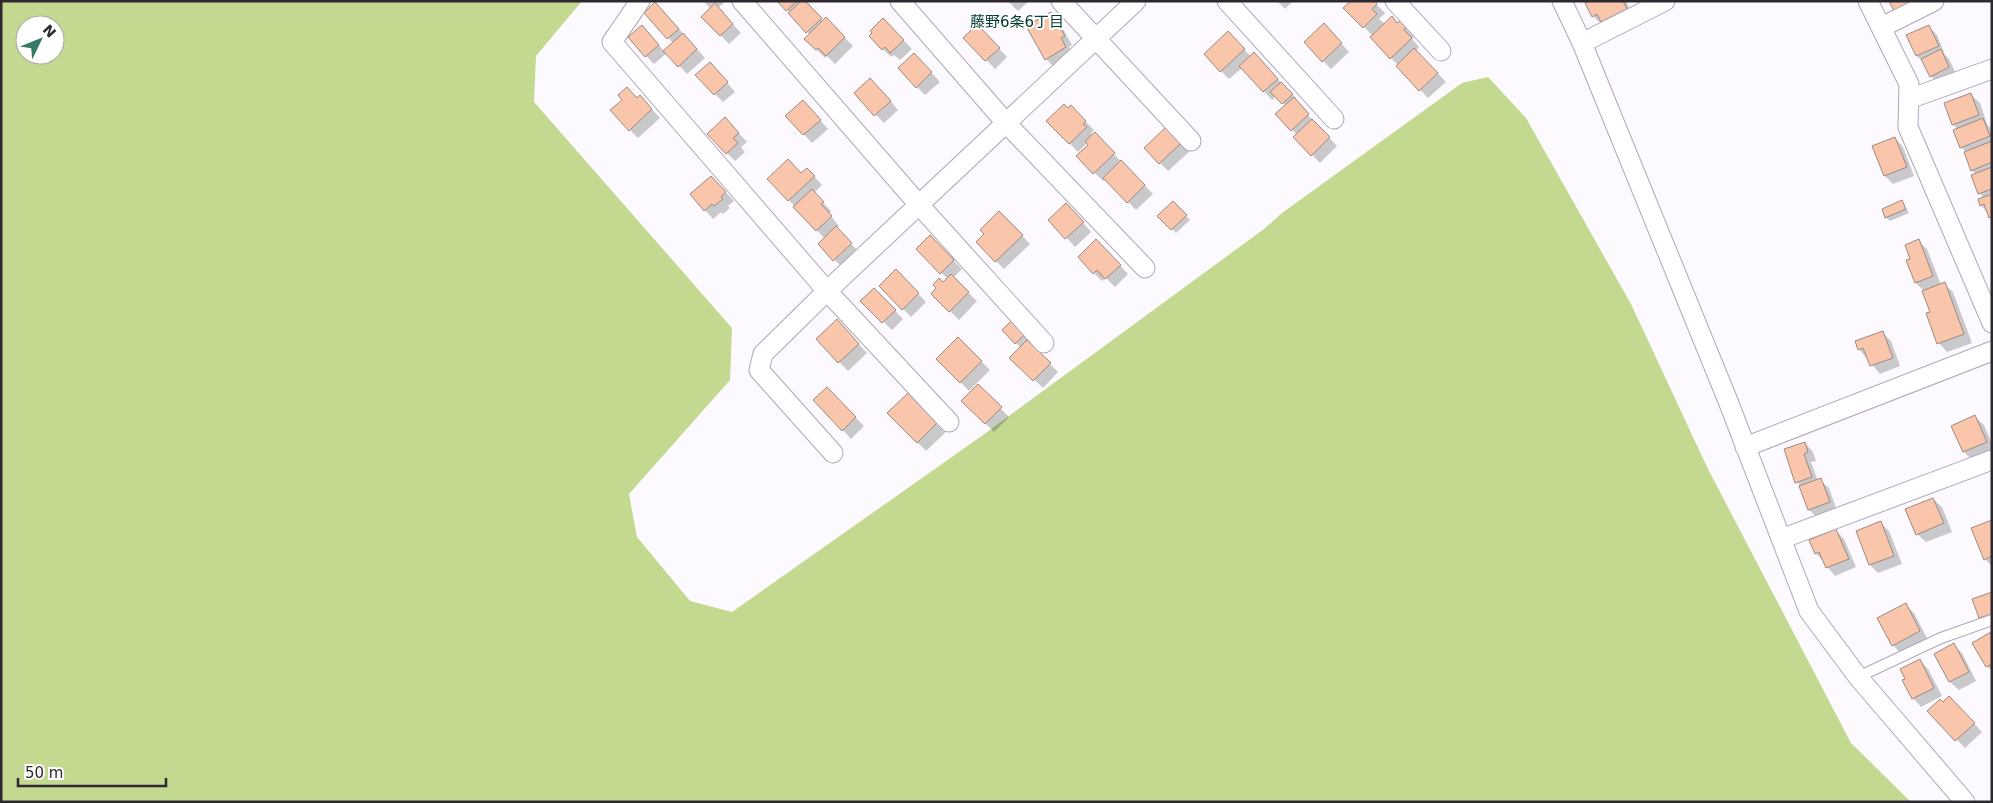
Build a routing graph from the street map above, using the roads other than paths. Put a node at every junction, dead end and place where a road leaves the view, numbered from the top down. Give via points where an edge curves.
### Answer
1 (640, 1) edge
2 (742, 1) edge
3 (900, 1) edge
4 (1061, 1) edge
5 (1136, 1) edge
6 (1227, 1) edge
7 (1395, 1) edge
8 (1562, 1) edge
9 (1665, 1) edge
10 (1868, 1) edge
11 (1934, 1) edge
12 (1882, 27) junction
13 (1096, 40) junction
14 (1582, 43) junction
15 (1441, 51) dead end
16 (1992, 69) edge
17 (1908, 99) junction
18 (1334, 119) dead end
19 (1007, 124) junction
20 (1192, 141) dead end
21 (920, 206) junction
22 (1145, 268) dead end
23 (828, 291) junction
24 (1992, 323) edge
25 (1044, 343) dead end
26 (1992, 351) edge
27 (949, 422) dead end
28 (1745, 447) junction
29 (833, 453) dead end
30 (1992, 460) edge
31 (1781, 539) junction
32 (1992, 620) edge
33 (1858, 676) junction
34 (1965, 802) edge

1 - 23 street via 612,42
2 - 21 street
3 - 19 street
4 - 13 street
5 - 13 street
6 - 18 street
7 - 15 street
8 - 14 street
9 - 14 street
10 - 12 street
11 - 12 street
12 - 17 street via 1909,84
13 - 19 street
13 - 20 street
14 - 28 street
16 - 17 street
17 - 24 street via 1908,127
19 - 21 street
19 - 22 street
21 - 23 street
21 - 25 street
23 - 27 street
23 - 29 street via 763,354 759,370
26 - 28 street
28 - 31 street
30 - 31 street
31 - 33 street via 1809,611
32 - 33 lane via 1941,638
33 - 34 street

